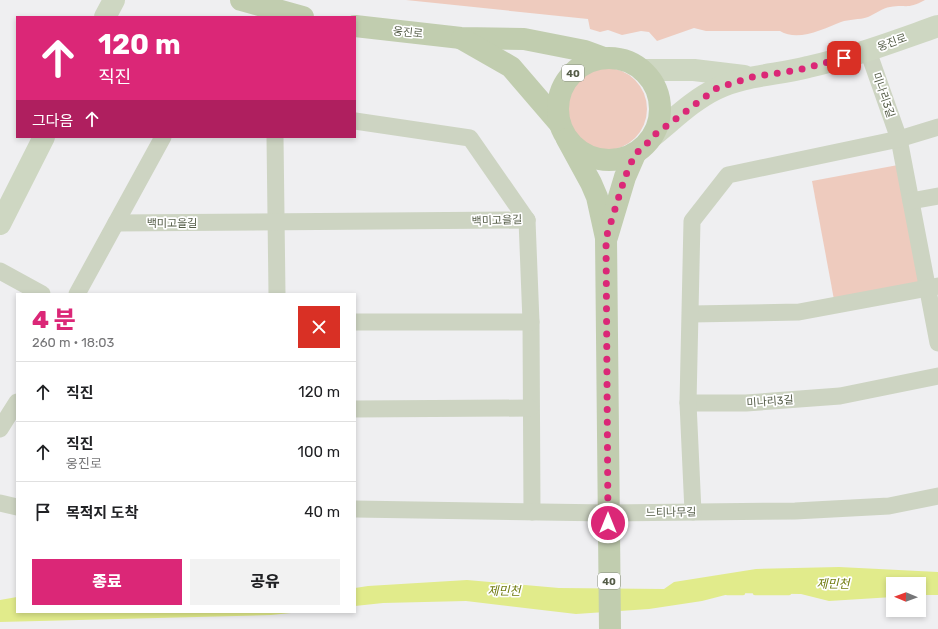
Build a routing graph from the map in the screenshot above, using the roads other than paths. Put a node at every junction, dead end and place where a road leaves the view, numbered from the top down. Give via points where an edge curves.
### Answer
1 (114, 0) edge
2 (241, 0) edge
3 (279, 14) edge
4 (106, 16) edge
5 (295, 16) edge
6 (356, 26) edge
7 (938, 26) edge
8 (461, 38) junction
9 (868, 51) junction
10 (604, 58) junction
11 (642, 70) junction
12 (752, 77) junction
13 (356, 121) edge
14 (938, 127) edge
15 (563, 131) junction
16 (653, 136) junction
17 (43, 138) edge
18 (162, 138) edge
19 (275, 138) edge
20 (899, 139) junction
21 (635, 154) junction
22 (938, 196) edge
23 (911, 201) junction
24 (527, 220) junction
25 (116, 223) junction
26 (277, 223) junction
27 (0, 224) edge
28 (606, 238) junction
29 (0, 271) edge
30 (933, 287) edge
31 (40, 293) edge
32 (78, 293) edge
33 (277, 293) edge
34 (691, 314) junction
35 (356, 322) edge
36 (531, 322) junction
37 (938, 343) edge
38 (938, 376) edge
39 (688, 403) junction
40 (16, 404) edge
41 (530, 408) junction
42 (356, 409) edge
43 (0, 429) edge
44 (938, 496) edge
45 (0, 503) edge
46 (16, 507) edge
47 (356, 509) edge
48 (532, 512) junction
49 (693, 512) junction
50 (608, 523) junction
51 (610, 629) edge

1 - 4 main road
2 - 3 main road
3 - 5 main road
6 - 8 main road, 웅진로 / 40
7 - 9 main road, 웅진로
8 - 10 main road, 40 via 524,39 586,51
8 - 15 main road, 40 via 511,67
9 - 12 main road, 웅진로 via 798,70
9 - 20 street, 미나리3길
10 - 11 main road, 40 via 631,63
10 - 15 main road, 40 via 578,68 567,80 560,93 558,109
11 - 12 main road via 694,70
11 - 16 main road, 40 via 652,81 659,101 658,122
12 - 16 main road via 717,88
13 - 24 street, 백미고을길 via 470,138
14 - 20 street
15 - 21 main road, 40 via 579,151 591,158 606,161
15 - 28 main road, 40 via 597,197
16 - 21 main road, 40
17 - 27 main road
18 - 25 street
19 - 26 street
20 - 23 street, 미나리3길
20 - 34 street via 728,175 692,221
21 - 28 main road, 40
22 - 23 street
23 - 30 street, 미나리3길
24 - 26 street, 백미고을길
24 - 36 street
25 - 26 street, 백미고을길
25 - 32 street
26 - 33 street
28 - 50 main road, 40
29 - 31 street
30 - 34 street via 799,312
30 - 37 street, 미나리3길
34 - 39 street
35 - 36 street
36 - 41 street
38 - 39 street, 미나리3길 via 840,396 746,403
39 - 49 street
40 - 43 street
41 - 42 street
41 - 48 street
44 - 49 street, 느티나무길 via 888,506
45 - 46 street
47 - 48 street, 느티나무길
48 - 50 street, 느티나무길
49 - 50 street, 느티나무길
50 - 51 main road, 40

